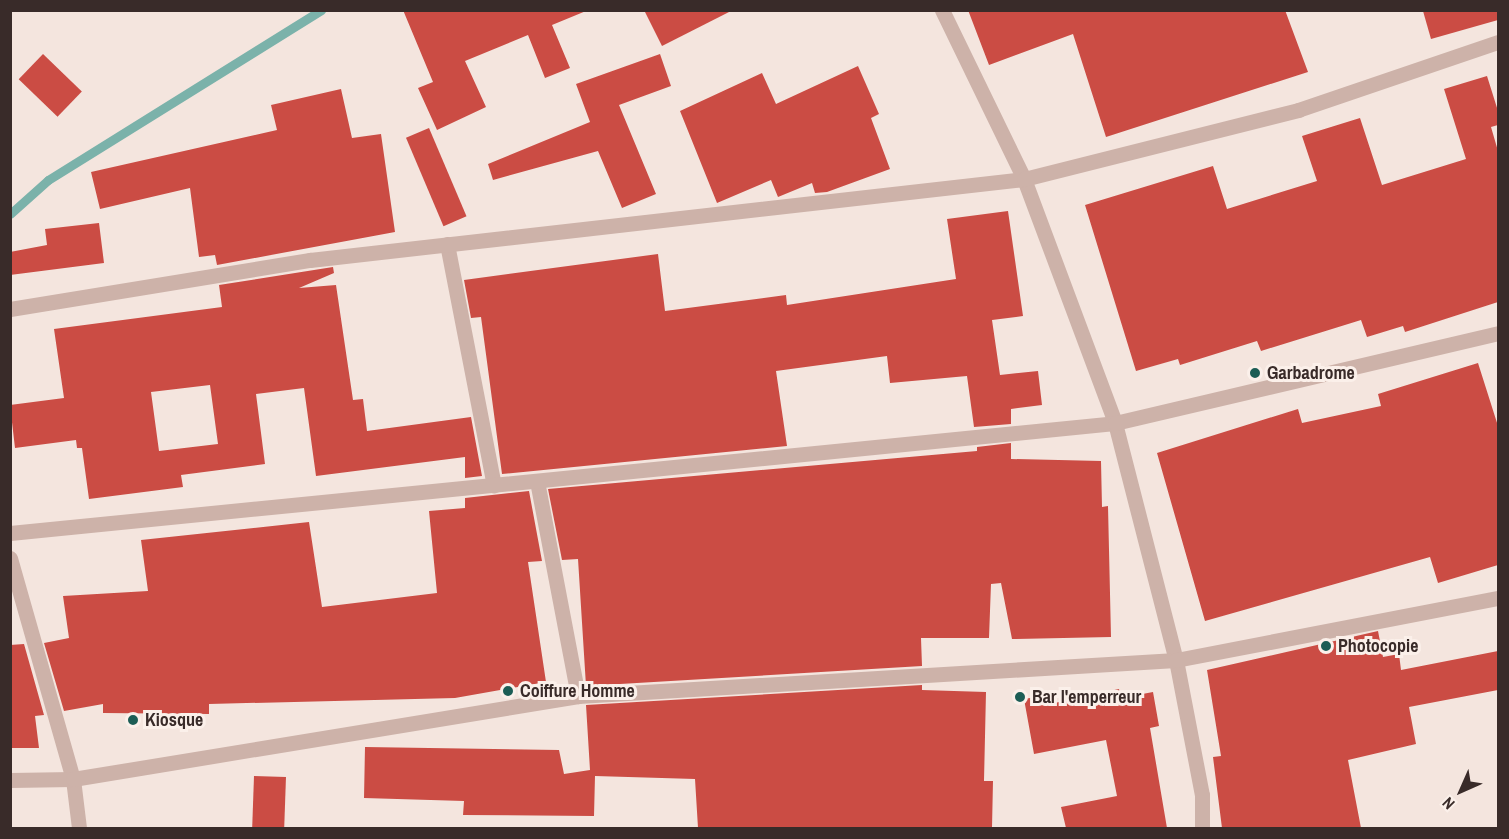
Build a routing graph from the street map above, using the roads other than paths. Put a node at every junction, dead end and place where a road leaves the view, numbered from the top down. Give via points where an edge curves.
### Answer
1 (942, 10) edge
2 (1498, 42) edge
3 (1024, 179) junction
4 (447, 244) junction
5 (10, 309) edge
6 (1498, 333) edge
7 (1115, 423) junction
8 (537, 481) junction
9 (494, 485) junction
10 (10, 534) edge
11 (10, 558) edge
12 (1498, 598) edge
13 (1176, 660) junction
14 (578, 696) junction
15 (74, 779) junction
16 (10, 780) edge
17 (80, 828) edge
18 (1202, 828) edge

1 - 3 street
2 - 3 street via 1298,110
3 - 4 street
3 - 7 street
4 - 5 street via 310,260
4 - 9 street
6 - 7 street
7 - 8 street
7 - 13 street
8 - 9 street
8 - 14 street
9 - 10 street
11 - 15 street
12 - 13 street
13 - 14 street
13 - 18 street via 1202,795
14 - 15 street
15 - 16 street
15 - 17 street

